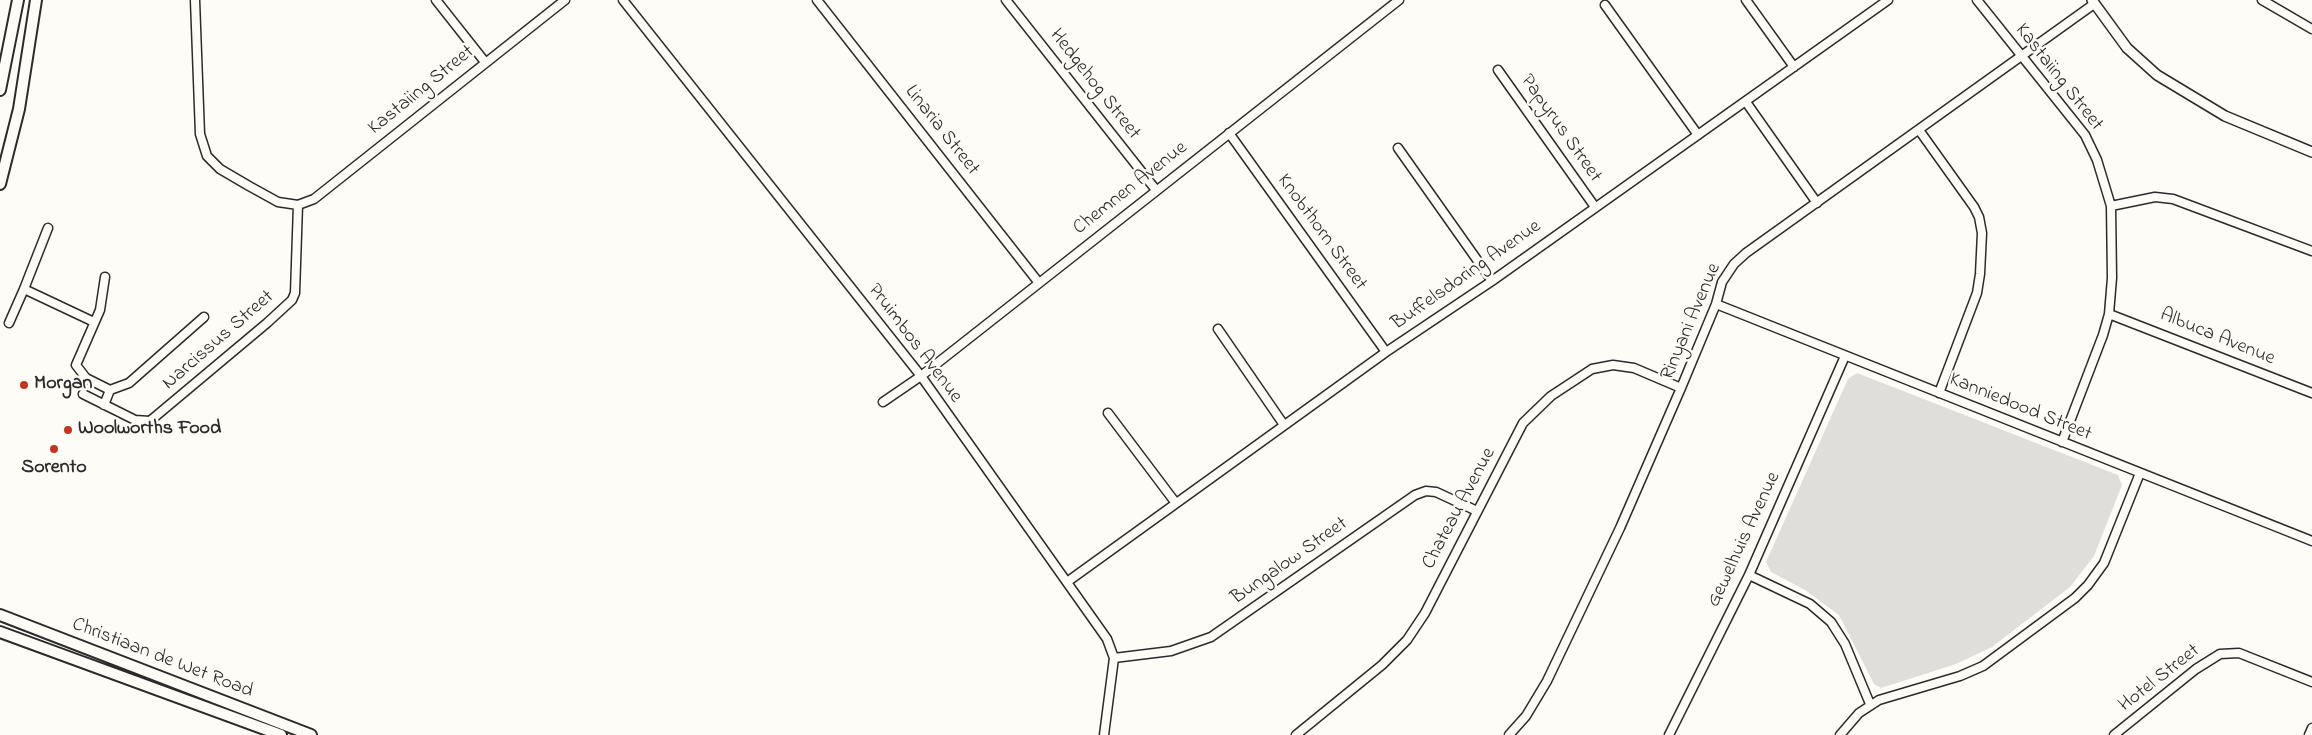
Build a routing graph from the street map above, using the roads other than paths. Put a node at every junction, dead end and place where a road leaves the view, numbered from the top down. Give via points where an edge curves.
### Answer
1 (18, 0) edge
2 (36, 0) edge
3 (195, 0) edge
4 (436, 0) edge
5 (565, 0) edge
6 (622, 0) edge
7 (817, 0) edge
8 (1006, 0) edge
9 (1399, 0) edge
10 (1746, 0) edge
11 (1888, 0) edge
12 (1977, 0) edge
13 (2262, 0) edge
14 (2093, 2) edge
15 (1605, 5) dead end
16 (2312, 28) edge
17 (2022, 57) junction
18 (485, 62) junction
19 (1794, 67) junction
20 (1498, 70) dead end
21 (0, 90) edge
22 (1746, 102) junction
23 (1919, 130) junction
24 (1229, 134) junction
25 (1698, 135) junction
26 (1398, 148) dead end
27 (2312, 152) edge
28 (0, 184) edge
29 (1156, 190) junction
30 (1817, 203) junction
31 (298, 205) junction
32 (2111, 206) junction
33 (1595, 207) junction
34 (48, 228) dead end
35 (2312, 251) edge
36 (105, 277) dead end
37 (1492, 281) junction
38 (1039, 283) junction
39 (24, 289) junction
40 (1716, 304) junction
41 (2109, 314) junction
42 (204, 318) dead end
43 (94, 322) junction
44 (9, 323) dead end
45 (1218, 329) dead end
46 (1386, 352) junction
47 (1845, 356) junction
48 (921, 376) junction
49 (1682, 388) junction
50 (110, 390) junction
51 (1939, 393) junction
52 (2312, 393) edge
53 (83, 394) dead end
54 (883, 402) dead end
55 (104, 405) junction
56 (1108, 413) dead end
57 (1284, 425) junction
58 (2062, 442) junction
59 (2140, 472) junction
60 (1175, 502) junction
61 (1477, 511) junction
62 (2312, 541) edge
63 (1749, 575) junction
64 (1067, 582) junction
65 (0, 615) edge
66 (0, 632) edge
67 (1114, 658) junction
68 (2312, 682) edge
69 (1870, 704) junction
70 (2312, 728) edge
71 (281, 735) edge
72 (311, 735) edge
73 (1104, 735) edge
74 (1296, 735) edge
75 (1509, 735) edge
76 (1669, 735) edge
77 (1840, 735) edge
78 (2114, 735) edge
79 (2309, 735) edge

1 - 21 main road
2 - 28 main road via 19,109
3 - 31 street via 200,134 207,156 220,169 278,202
4 - 18 street
5 - 18 street, Kastaiing Street
6 - 48 street, Pruimbos Avenue
7 - 38 street, Linaria Street
8 - 29 street, Hedgehog Street
9 - 24 street, Chemnen Avenue
10 - 19 street
11 - 19 street, Buffelsdoring Avenue
12 - 17 street, Kastaiing Street
13 - 16 street
14 - 17 street, Rinyani Avenue
14 - 27 street via 2127,48 2157,75 2235,121
15 - 25 street
17 - 23 street, Rinyani Avenue
17 - 32 street, Kastaiing Street via 2085,135 2097,160
18 - 31 street, Kastaiing Street via 314,199
19 - 22 street, Buffelsdoring Avenue
20 - 33 street, Papyrus Street
22 - 25 street, Buffelsdoring Avenue
22 - 30 street
23 - 30 street, Rinyani Avenue
23 - 51 street via 1974,206 1982,233 1977,293
24 - 29 street, Chemnen Avenue
24 - 46 street, Knobthorn Street
25 - 33 street, Buffelsdoring Avenue
26 - 37 street
29 - 38 street, Chemnen Avenue
30 - 40 street, Rinyani Avenue via 1734,264 1722,282
31 - 55 street, Narcissus Street via 296,286 292,300 150,421 135,420
32 - 35 street via 2154,196 2173,199
32 - 41 street, Kastaiing Street
33 - 37 street, Buffelsdoring Avenue
34 - 39 street
36 - 43 street via 102,301
37 - 46 street, Buffelsdoring Avenue
38 - 48 street, Chemnen Avenue
39 - 43 street
39 - 44 street
40 - 47 street, Kanniedood Street
40 - 49 street, Rinyani Avenue
41 - 52 street, Albuca Avenue
41 - 58 street, Kastaiing Street
42 - 50 street via 129,383
43 - 50 street via 76,365 86,378
45 - 57 street
46 - 57 street, Buffelsdoring Avenue
47 - 51 street, Kanniedood Street
47 - 63 street, Gewelhuis Avenue
48 - 54 street, Chemnen Avenue
48 - 64 street, Pruimbos Avenue
49 - 61 street, Chateau Avenue via 1622,365 1603,366 1577,377 1523,423
49 - 75 street, Rinyani Avenue via 1547,681 1526,716
50 - 55 street
51 - 58 street, Kanniedood Street
53 - 55 street, Narcissus Street
56 - 60 street
57 - 60 street, Buffelsdoring Avenue
58 - 59 street, Kanniedood Street
59 - 62 street, Kanniedood Street
59 - 69 street via 2104,563 2075,598 1983,666
60 - 64 street, Buffelsdoring Avenue
61 - 67 street, Bungalow Street via 1436,492 1415,495 1211,636 1171,651
61 - 74 street, Chateau Avenue via 1425,613 1407,640 1382,665
63 - 69 street via 1810,604 1831,622
63 - 76 street, Gewelhuis Avenue
64 - 67 street, Pruimbos Avenue via 1107,639
65 - 72 main road, Christiaan de Wet Road
66 - 71 main road, Christiaan de Wet Road
67 - 73 street
68 - 78 street, Hotel Street via 2239,653 2220,654 2196,669
69 - 77 street
70 - 79 street

